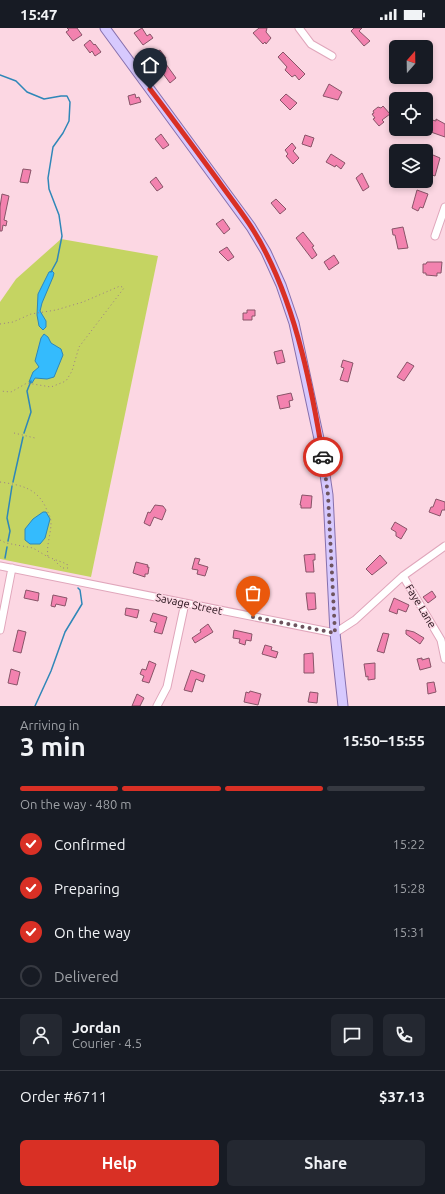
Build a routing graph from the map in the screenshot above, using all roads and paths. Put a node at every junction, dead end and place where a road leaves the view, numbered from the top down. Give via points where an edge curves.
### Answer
1 (105, 28) edge
2 (299, 28) edge
3 (332, 56) dead end
4 (445, 207) edge
5 (435, 236) dead end
6 (0, 324) edge
7 (0, 391) edge
8 (14, 433) dead end
9 (34, 438) dead end
10 (0, 482) edge
11 (0, 540) edge
12 (445, 546) edge
13 (48, 557) junction
14 (53, 559) junction
15 (0, 566) edge
16 (12, 568) junction
17 (403, 576) junction
18 (185, 603) junction
19 (0, 630) edge
20 (335, 633) junction
21 (445, 660) edge
22 (157, 706) edge
23 (343, 706) edge

1 - 20 main road via 242,214 261,243 281,285 298,339 324,467 328,495
2 - 3 street via 311,44
4 - 5 street
6 - 7 path via 83,302 120,286 124,288 77,349 72,371 66,381 51,387 27,383 11,392
8 - 9 path
10 - 13 path via 30,489 37,494 50,516
11 - 13 path via 33,548
12 - 17 street
13 - 14 path
14 - 14 path via 67,564 68,568 62,568
15 - 16 street, Savage Street
16 - 18 street, Savage Street
16 - 19 street
17 - 20 street via 355,620
17 - 21 street, Faye Lane via 441,640
18 - 20 street, Savage Street
18 - 22 street via 167,687
20 - 23 main road

